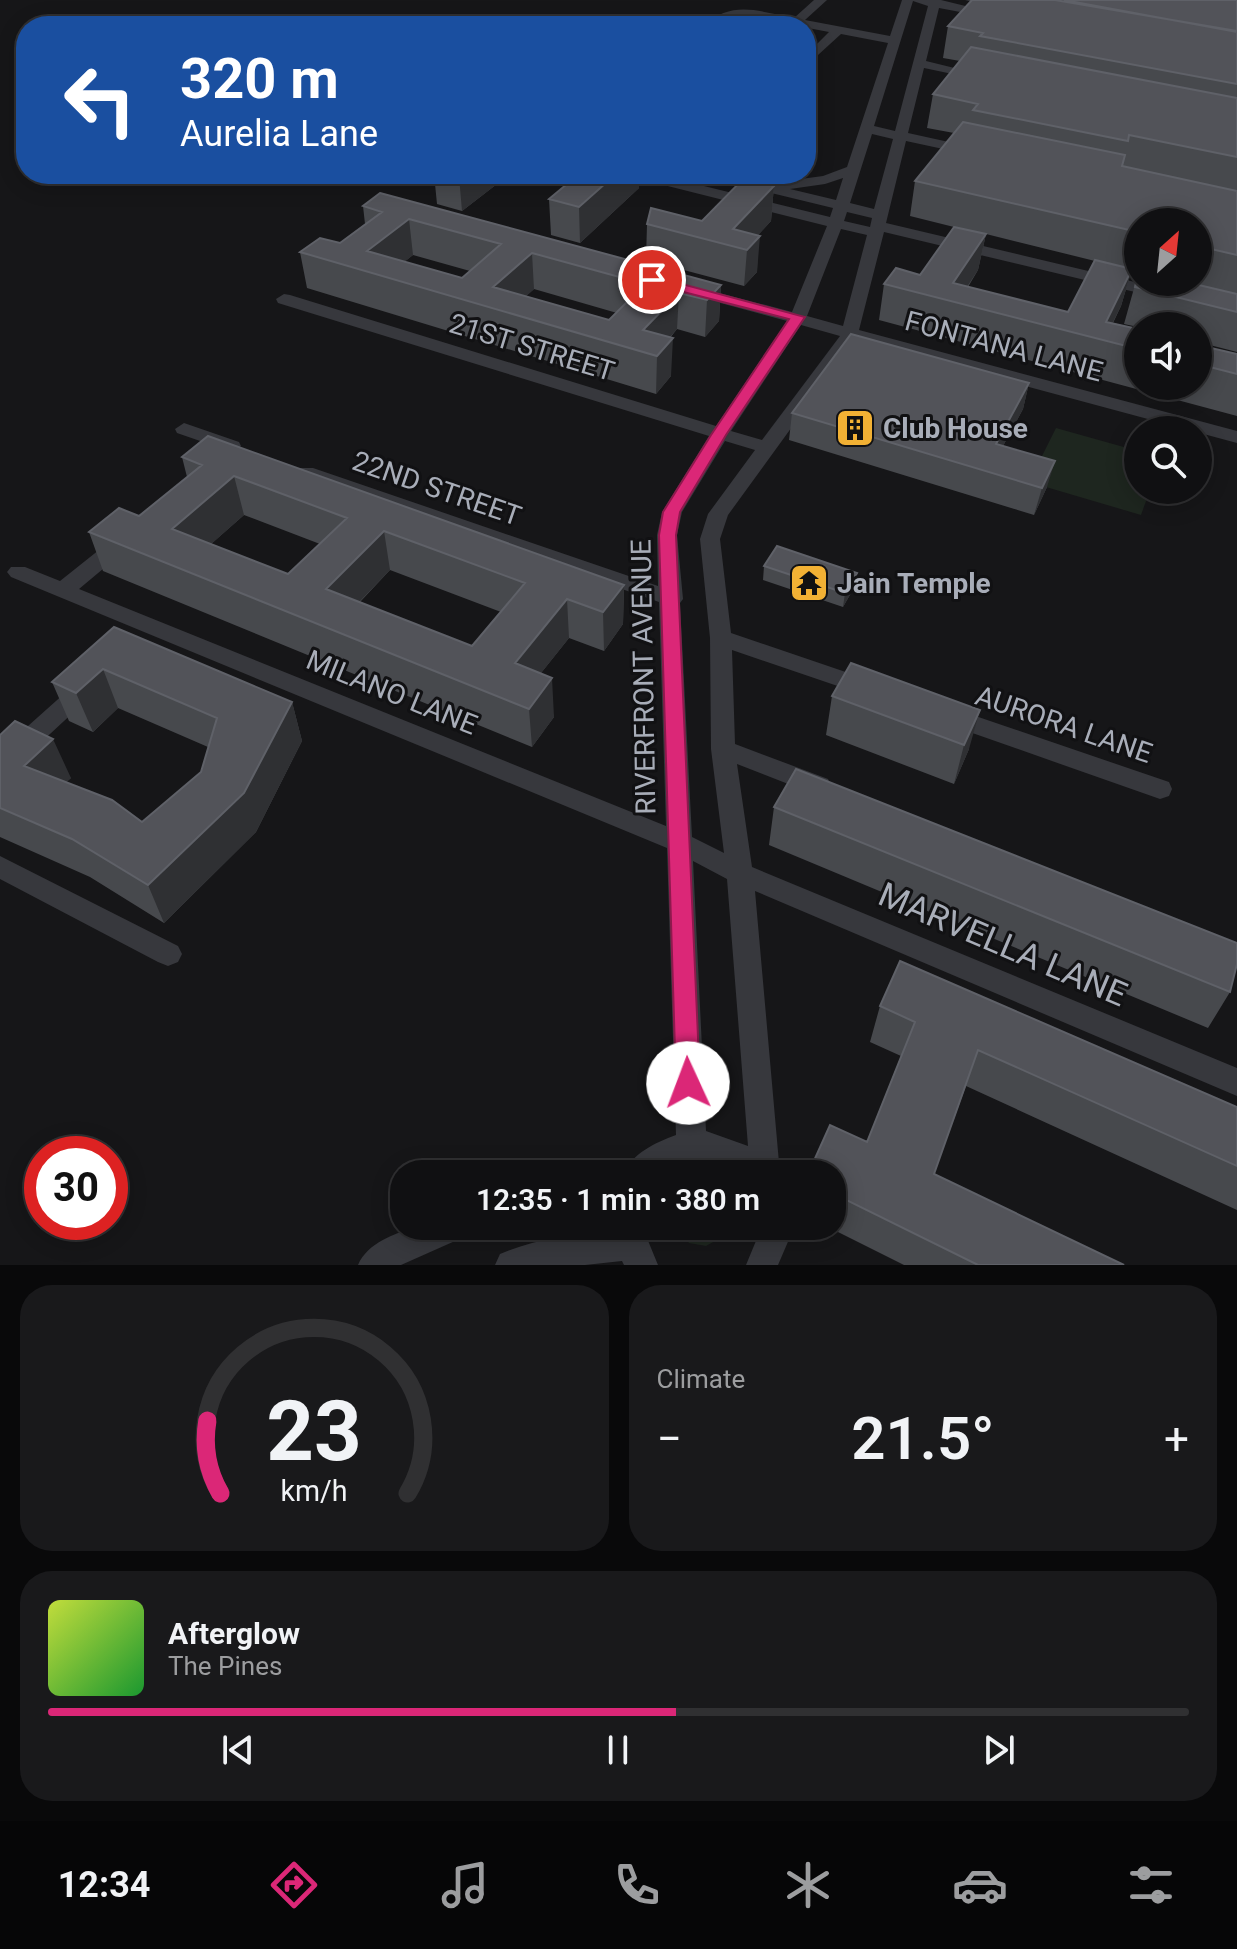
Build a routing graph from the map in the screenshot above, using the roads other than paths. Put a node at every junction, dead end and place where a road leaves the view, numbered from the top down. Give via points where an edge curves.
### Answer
1 (821, 0) edge
2 (908, 0) edge
3 (915, 0) edge
4 (934, 2) edge
5 (721, 16) edge
6 (765, 16) edge
7 (803, 16) edge
8 (1009, 17) edge
9 (816, 26) edge
10 (838, 30) junction
11 (895, 41) junction
12 (816, 52) edge
13 (917, 63) junction
14 (996, 79) edge
15 (867, 129) junction
16 (899, 135) junction
17 (991, 155) edge
18 (853, 170) junction
19 (816, 181) edge
20 (687, 184) edge
21 (750, 184) joint
22 (803, 184) edge
23 (838, 214) junction
24 (878, 224) junction
25 (677, 287) edge
26 (1177, 297) edge
27 (284, 299) dead end
28 (798, 317) junction
29 (850, 334) junction
30 (184, 429) dead end
31 (719, 435) junction
32 (1237, 437) edge
33 (765, 447) junction
34 (280, 463) edge
35 (216, 464) edge
36 (142, 526) edge
37 (18, 572) dead end
38 (63, 590) junction
39 (672, 599) junction
40 (153, 628) junction
41 (721, 638) junction
42 (129, 649) edge
43 (106, 670) edge
44 (882, 693) edge
45 (926, 708) edge
46 (723, 749) junction
47 (0, 765) edge
48 (1160, 789) dead end
49 (841, 794) edge
50 (678, 842) junction
51 (0, 867) edge
52 (740, 873) junction
53 (168, 954) dead end
54 (1237, 1082) edge
55 (691, 1144) junction
56 (654, 1160) edge
57 (740, 1160) edge
58 (764, 1160) edge
59 (420, 1240) edge
60 (773, 1240) edge
61 (633, 1245) edge
62 (767, 1264) edge
63 (374, 1265) edge
64 (511, 1265) edge

1 - 7 street
2 - 11 street, RIVERFRONT AVENUE
3 - 4 street
4 - 8 street
4 - 13 street
5 - 6 street via 739,11
9 - 10 street
10 - 11 street
10 - 12 street
11 - 15 street, RIVERFRONT AVENUE
13 - 14 street
13 - 16 street
15 - 16 street
15 - 18 street, RIVERFRONT AVENUE
16 - 17 street
16 - 24 street
18 - 19 street
18 - 23 street, RIVERFRONT AVENUE
20 - 23 street
21 - 22 street
21 - 23 street
23 - 24 street
23 - 28 street, RIVERFRONT AVENUE
24 - 26 street
24 - 29 street
25 - 28 street, FONTANA LANE
27 - 31 street, 21ST STREET
28 - 29 street, FONTANA LANE
28 - 31 street, RIVERFRONT AVENUE
29 - 32 street, FONTANA LANE
29 - 33 street
30 - 35 street via 243,450
31 - 33 street, 21ST STREET
31 - 39 street, RIVERFRONT AVENUE via 672,512 667,535
33 - 41 street via 718,514 710,539
34 - 39 street, 22ND STREET
36 - 38 street
37 - 38 street, MILANO LANE
38 - 40 street, MILANO LANE
39 - 50 street, RIVERFRONT AVENUE
40 - 42 street
40 - 50 street, MILANO LANE
41 - 44 street
41 - 46 street
43 - 47 street
45 - 48 street, AURORA LANE
46 - 49 street
46 - 52 street
50 - 52 street, MILANO LANE
50 - 55 street, RIVERFRONT AVENUE
51 - 53 street
52 - 54 street, MARVELLA LANE
52 - 58 street
55 - 56 street
55 - 57 street via 728,1151
59 - 63 street
60 - 62 street
61 - 64 street via 558,1252

